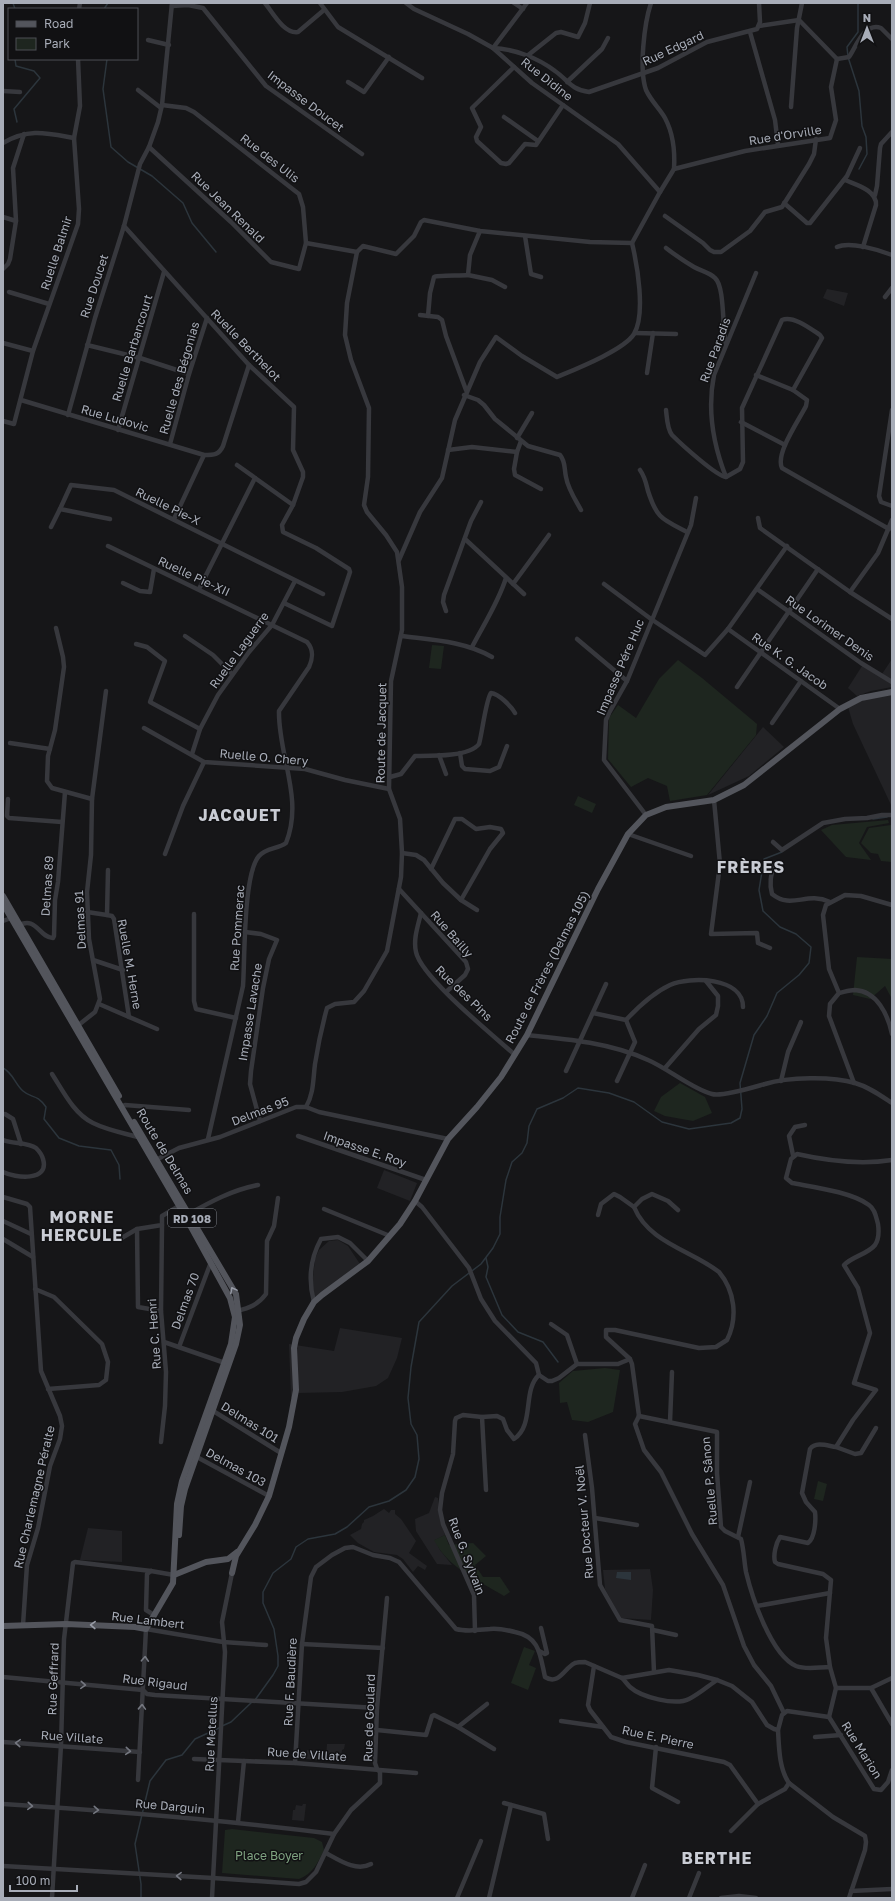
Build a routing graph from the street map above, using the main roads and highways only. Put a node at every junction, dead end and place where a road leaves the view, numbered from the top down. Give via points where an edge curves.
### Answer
1 (892, 692) edge
2 (3, 896) edge
3 (4, 904) edge
4 (18, 925) junction
5 (123, 1106) junction
6 (154, 1160) junction
7 (187, 1215) junction
8 (236, 1311) junction
9 (211, 1409) junction
10 (240, 1549) junction
11 (223, 1560) junction
12 (175, 1572) junction
13 (3, 1626) edge
14 (146, 1628) joint

1 - 10 main road, Route de Frères (Delmas 105) via 860,698 840,709 744,785 714,800 666,807 646,814 628,834 515,1055 486,1096 448,1139 400,1224 368,1261 314,1302 304,1319 296,1338 296,1390 289,1427 269,1496
2 - 3 main road, Route de Delmas / RD 108
3 - 4 main road, Route de Delmas / RD 108
3 - 4 main road, Route de Delmas / RD 108
4 - 5 main road, Route de Delmas / RD 108
5 - 6 main road, Route de Delmas / RD 108
5 - 6 main road, Route de Delmas / RD 108 via 138,1137
6 - 7 main road, Route de Delmas / RD 108
6 - 7 main road, Route de Delmas / RD 108 via 179,1206
7 - 8 main road, Route de Delmas / RD 108
8 -> 7 main road, Route de Delmas / RD 108 via 236,1294
8 - 9 main road, Route de Delmas / RD 108 via 231,1344
8 - 9 main road, Route de Delmas / RD 108 via 240,1325 236,1344
9 - 12 main road, Route de Delmas / RD 108 via 195,1456 182,1481 177,1504
10 - 11 main road
10 - 11 main road, Route de Frères (Delmas 105) via 232,1573 231,1567
11 - 12 main road via 206,1562
12 - 14 main road, Route de Delmas / RD 108 via 171,1588
14 -> 13 main road, Rue Lambert via 66,1624

